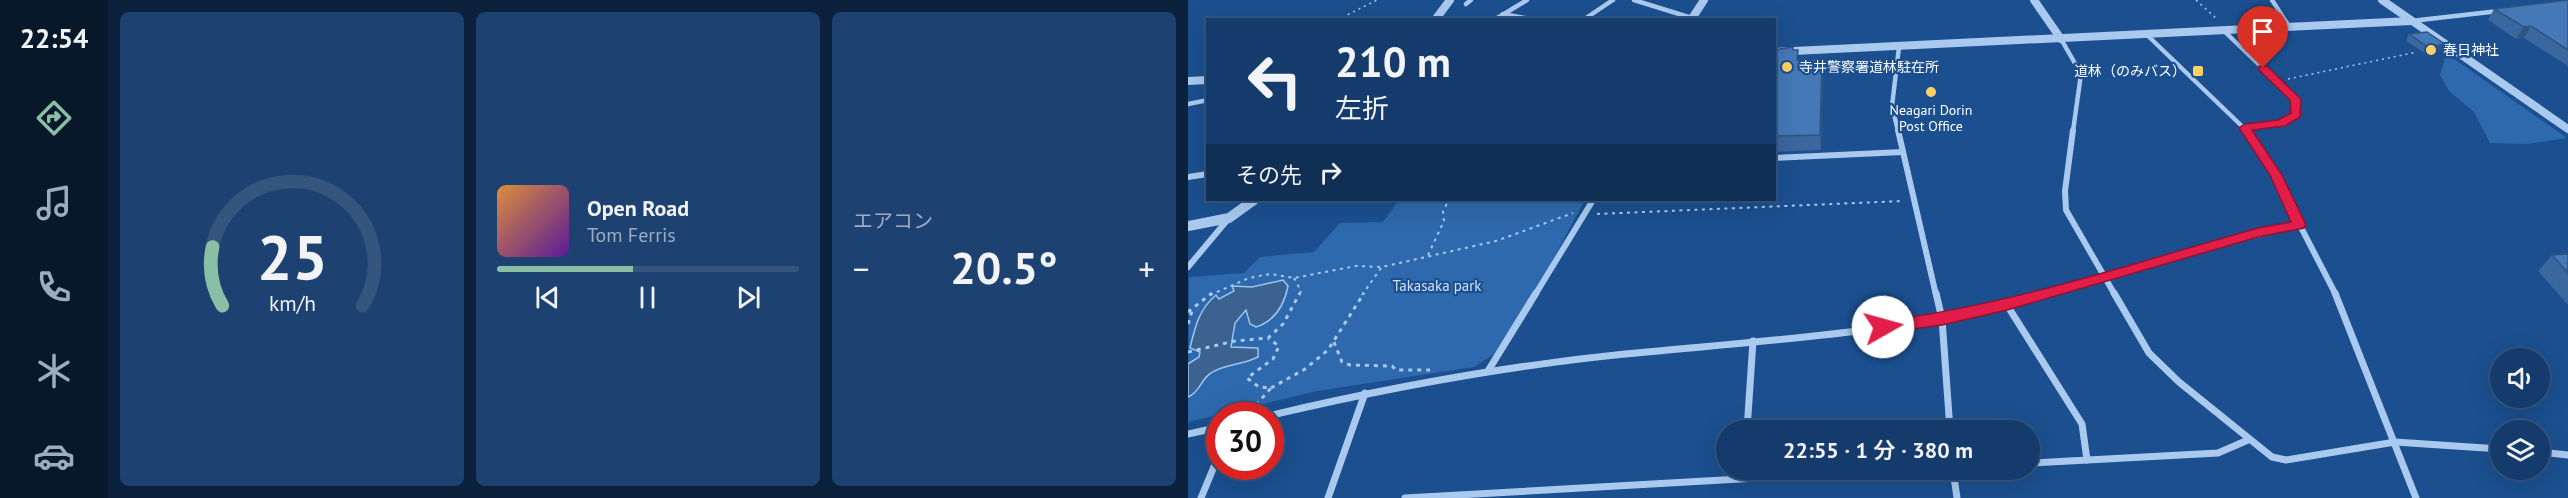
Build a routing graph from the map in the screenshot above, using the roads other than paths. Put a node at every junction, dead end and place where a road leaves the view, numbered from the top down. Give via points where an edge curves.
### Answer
1 (1450, 0) edge
2 (1472, 0) edge
3 (1527, 0) edge
4 (1613, 0) edge
5 (1634, 0) edge
6 (1704, 0) edge
7 (2034, 0) edge
8 (2272, 0) edge
9 (2382, 0) edge
10 (1466, 4) dead end
11 (2508, 10) edge
12 (1503, 14) junction
13 (1436, 18) edge
14 (1497, 18) edge
15 (1525, 18) edge
16 (1585, 18) edge
17 (1688, 18) edge
18 (1692, 18) edge
19 (2410, 21) junction
20 (2290, 28) junction
21 (2227, 30) junction
22 (2146, 34) junction
23 (2061, 39) junction
24 (1899, 47) junction
25 (1776, 52) edge
26 (1206, 80) edge
27 (1188, 81) edge
28 (1206, 100) edge
29 (1188, 104) edge
30 (2245, 128) junction
31 (2568, 129) edge
32 (1903, 152) junction
33 (1776, 158) edge
34 (1206, 174) edge
35 (1188, 177) edge
36 (1253, 201) edge
37 (1592, 201) edge
38 (1229, 218) junction
39 (2299, 225) junction
40 (1188, 226) edge
41 (1188, 267) edge
42 (2104, 278) junction
43 (2007, 305) junction
44 (1942, 319) junction
45 (1753, 341) junction
46 (1488, 370) junction
47 (1365, 393) junction
48 (1284, 412) edge
49 (1748, 420) edge
50 (1949, 420) edge
51 (1206, 430) edge
52 (1188, 434) edge
53 (2248, 440) junction
54 (2395, 442) junction
55 (2490, 449) edge
56 (2550, 453) edge
57 (2568, 455) edge
58 (2087, 460) junction
59 (2040, 462) edge
60 (1716, 476) edge
61 (1208, 480) edge
62 (1954, 480) edge
63 (1201, 498) edge
64 (1328, 498) edge
65 (1405, 498) edge
66 (1957, 498) edge
67 (2416, 498) edge

1 - 13 street
2 - 10 street
3 - 12 street
4 - 16 street
5 - 17 street
6 - 18 street
7 - 23 street
8 - 20 street
9 - 19 street
11 - 19 street
12 - 14 street
12 - 15 street
19 - 20 street
19 - 31 street
20 - 21 street
21 - 22 street
21 - 30 street via 2295,99 2296,114 2281,123
22 - 23 street
22 - 30 street
23 - 24 street
23 - 42 street via 2081,74 2065,191 2066,210
24 - 25 street
24 - 32 street via 1892,106
26 - 27 street
28 - 29 street
30 - 39 street via 2276,175
32 - 33 street
32 - 44 street
34 - 35 street
36 - 38 street
37 - 46 street via 1581,213
38 - 40 street
38 - 41 street
39 - 42 street via 2258,232
39 - 54 street via 2338,298
42 - 43 street
42 - 53 street via 2149,352
43 - 44 street
43 - 58 street via 2082,424
44 - 45 street
44 - 50 street
45 - 46 street
45 - 49 street
46 - 47 street
47 - 48 street
47 - 64 street
51 - 52 street
53 - 54 street via 2272,457 2286,460
53 - 58 street via 2218,453
54 - 55 street
54 - 67 street
56 - 57 street
58 - 59 street
60 - 65 street
61 - 63 street
62 - 66 street

